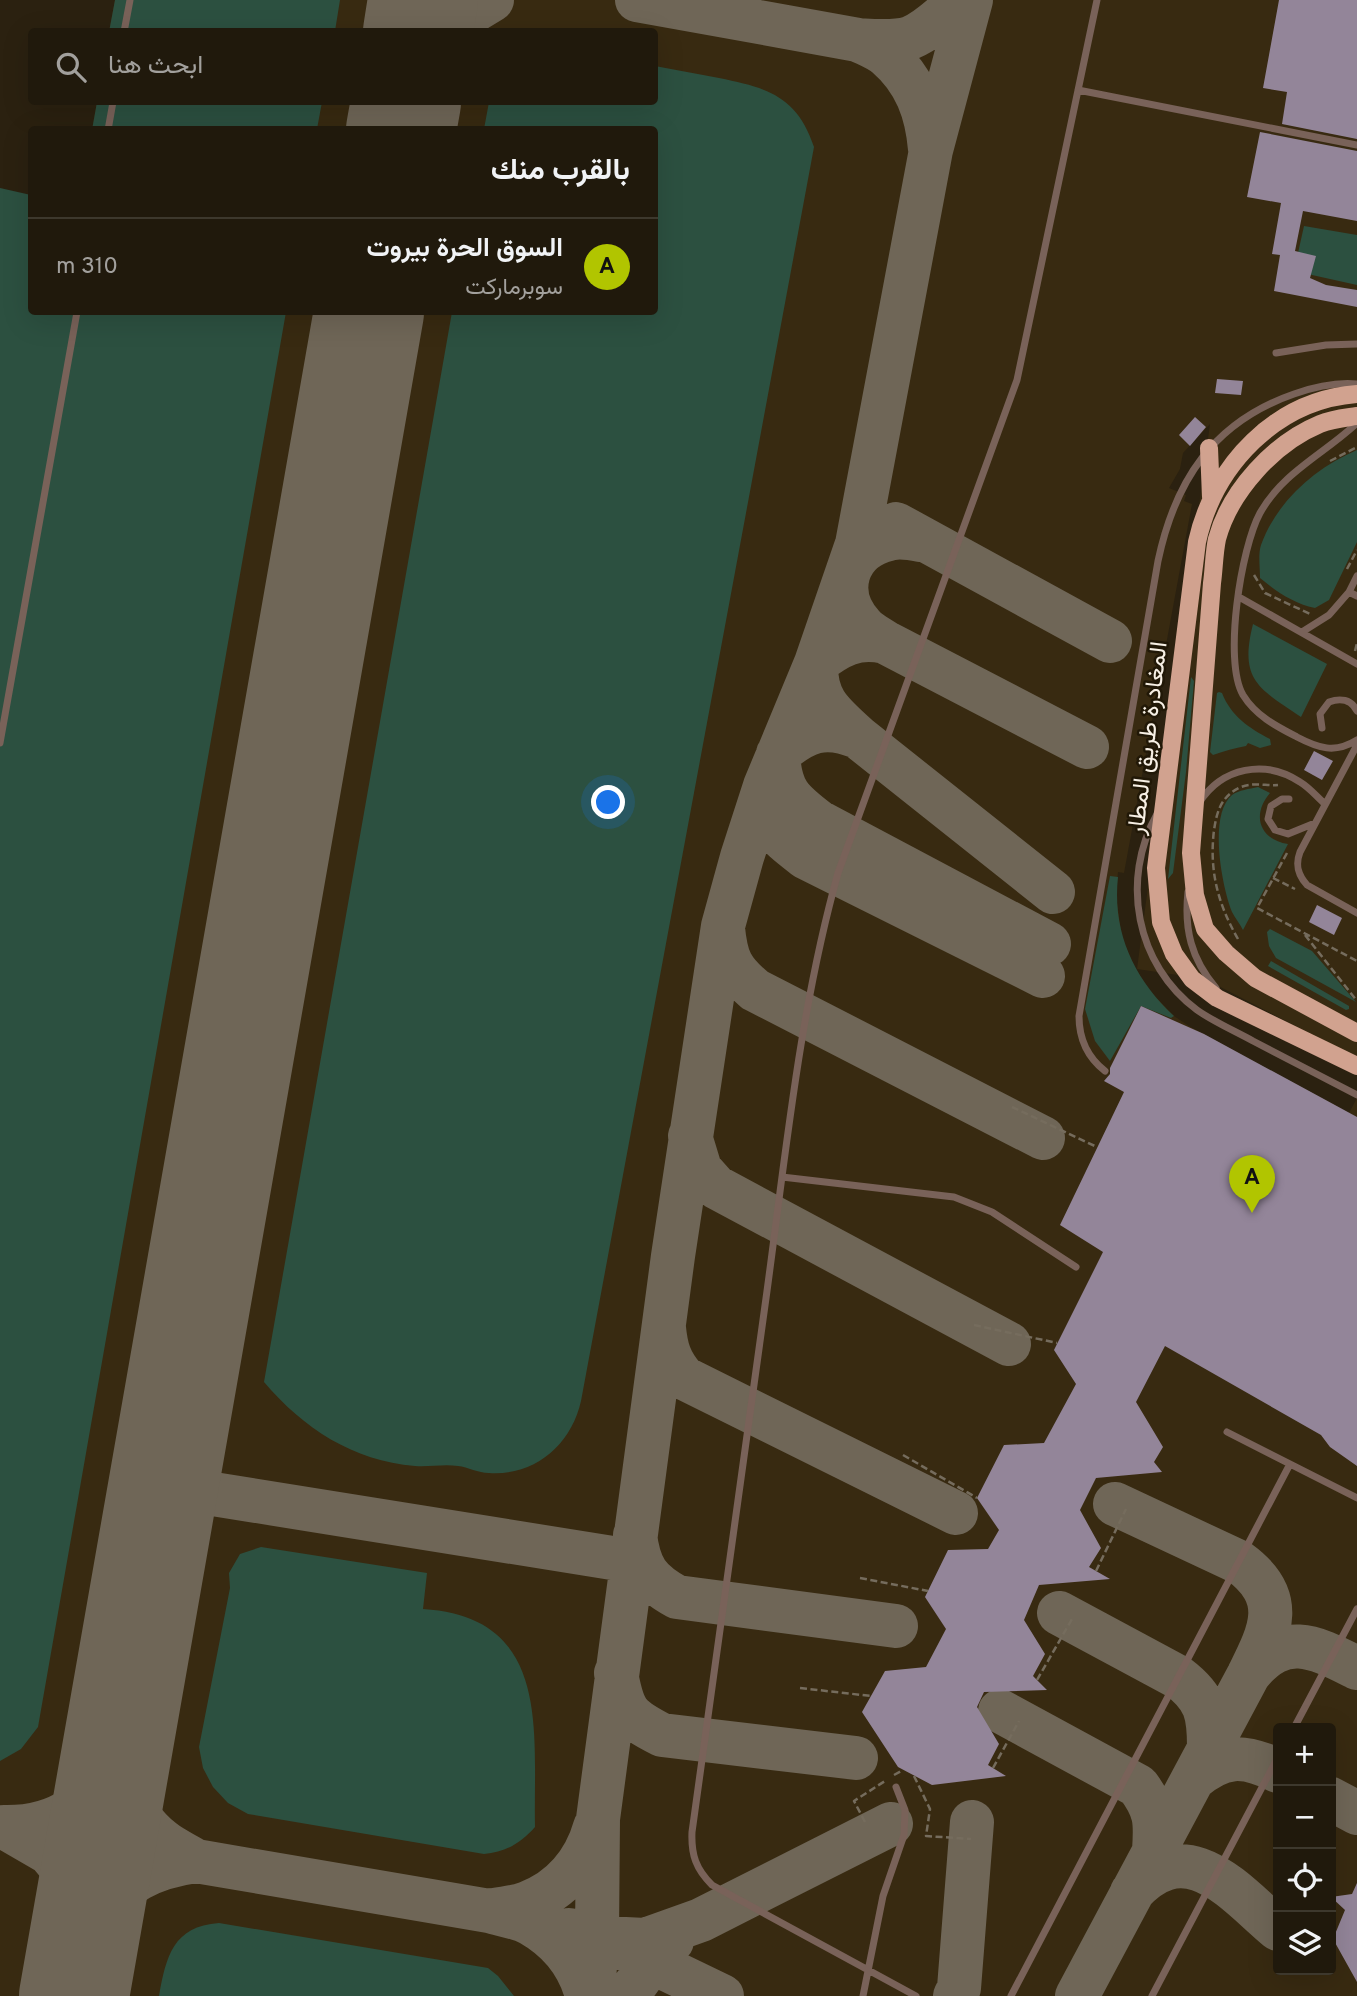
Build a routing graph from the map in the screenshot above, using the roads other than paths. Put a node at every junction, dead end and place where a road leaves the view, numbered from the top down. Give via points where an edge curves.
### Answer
1 (130, 0) edge
2 (1097, 0) edge
3 (125, 28) edge
4 (1078, 89) junction
5 (112, 105) edge
6 (109, 126) edge
7 (1357, 145) edge
8 (77, 315) edge
9 (1357, 344) edge
10 (1276, 353) dead end
11 (1357, 384) edge
12 (1357, 394) edge
13 (1357, 416) edge
14 (1357, 423) edge
15 (1209, 448) junction
16 (1211, 497) junction
17 (1357, 576) edge
18 (1349, 592) junction
19 (1357, 596) edge
20 (1239, 597) junction
21 (1302, 632) junction
22 (1357, 664) edge
23 (1357, 711) edge
24 (1322, 727) dead end
25 (0, 743) edge
26 (1357, 743) edge
27 (1289, 799) dead end
28 (1164, 802) junction
29 (1325, 804) junction
30 (1192, 818) junction
31 (1315, 823) junction
32 (1191, 853) junction
33 (1357, 913) edge
34 (1357, 1033) edge
35 (1357, 1067) edge
36 (1105, 1071) dead end
37 (1357, 1096) edge
38 (782, 1177) junction
39 (1076, 1267) dead end
40 (1227, 1432) dead end
41 (1290, 1464) junction
42 (1357, 1498) edge
43 (1357, 1609) edge
44 (1297, 1723) edge
45 (1273, 1766) edge
46 (897, 1787) dead end
47 (867, 1969) junction
48 (863, 1996) edge
49 (916, 1996) edge
50 (1011, 1996) edge
51 (1152, 1996) edge

1 - 3 lane
2 - 4 lane
4 - 7 lane
4 - 38 lane via 1017,380 828,909 812,981
5 - 6 lane
8 - 25 lane
9 - 10 lane
11 - 15 lane via 1317,387 1282,398 1250,414
12 - 16 main road, المغادرة طريق المطار via 1314,403 1277,421 1236,460
13 - 30 main road via 1330,420 1280,447 1245,485 1228,512 1217,539
14 - 20 lane via 1286,478 1272,495 1251,535
15 - 16 main road
15 - 36 lane via 1173,506 1160,551 1079,1016 1084,1047
16 - 28 main road, المغادرة طريق المطار via 1197,542
17 - 18 lane
18 - 19 lane
18 - 21 lane via 1329,615
20 - 21 lane
20 - 26 lane via 1234,656 1238,684 1248,703 1264,719 1312,745 1337,749
21 - 22 lane
23 - 24 lane via 1342,699 1329,702 1320,714
26 - 29 lane
27 - 31 lane via 1271,806 1268,819 1275,830 1288,834
28 - 35 main road, المغادرة طريق المطار via 1156,868 1161,922 1174,954 1192,979 1217,998
28 - 37 lane via 1146,839 1137,905 1144,939 1159,970 1183,998 1214,1020
29 - 30 lane via 1289,776 1253,768 1230,774 1211,788
29 - 31 lane
30 - 32 main road
31 - 33 lane via 1297,859 1299,874 1307,885
32 - 34 main road via 1195,895 1205,929 1226,953 1255,978
32 - 35 lane via 1186,925 1192,951 1207,978 1229,1000
38 - 39 lane via 954,1197 992,1212
38 - 47 lane via 692,1832 693,1856 712,1885
40 - 41 lane
41 - 42 lane
41 - 50 lane
43 - 44 lane
45 - 51 lane
46 - 47 lane via 905,1810 904,1835 885,1888
47 - 48 lane
47 - 49 lane

